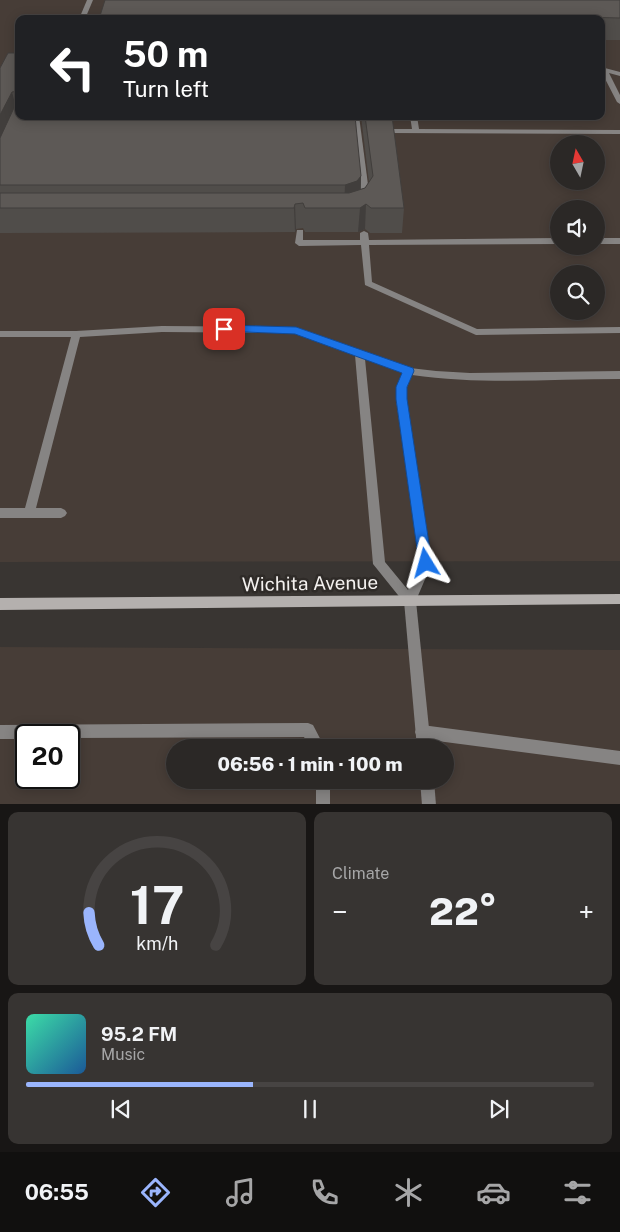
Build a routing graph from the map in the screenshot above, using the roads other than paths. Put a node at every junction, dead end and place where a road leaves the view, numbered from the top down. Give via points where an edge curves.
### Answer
1 (90, 0) edge
2 (84, 15) edge
3 (605, 70) edge
4 (605, 74) edge
5 (620, 74) edge
6 (620, 102) edge
7 (356, 120) edge
8 (414, 120) edge
9 (390, 131) edge
10 (416, 131) junction
11 (620, 132) edge
12 (360, 210) edge
13 (300, 232) dead end
14 (364, 232) dead end
15 (550, 241) edge
16 (605, 241) edge
17 (620, 241) edge
18 (365, 242) junction
19 (620, 330) edge
20 (0, 334) edge
21 (76, 334) junction
22 (360, 354) junction
23 (409, 371) junction
24 (620, 376) edge
25 (0, 513) edge
26 (29, 513) junction
27 (61, 513) dead end
28 (620, 600) edge
29 (410, 601) junction
30 (0, 604) edge
31 (0, 732) edge
32 (422, 732) junction
33 (313, 739) edge
34 (423, 739) edge
35 (620, 758) edge
36 (323, 789) edge
37 (427, 789) edge
38 (323, 804) edge
39 (429, 804) edge

1 - 2 street
3 - 5 street
4 - 6 street
7 - 12 street via 366,201
8 - 10 street
9 - 10 street
10 - 11 street
13 - 18 street via 299,242
14 - 18 street
15 - 18 street
16 - 17 street
18 - 19 street via 368,283 476,332
20 - 21 street
21 - 22 street via 162,329 296,330
21 - 26 street
22 - 23 street
22 - 29 street via 379,564
23 - 24 street via 470,377
23 - 29 street via 401,399 426,563
25 - 26 street
26 - 27 street
28 - 29 main road, Wichita Avenue
29 - 30 main road, Wichita Avenue
29 - 32 street
31 - 33 street via 308,730
32 - 34 street
32 - 35 street
36 - 38 street
37 - 39 street

